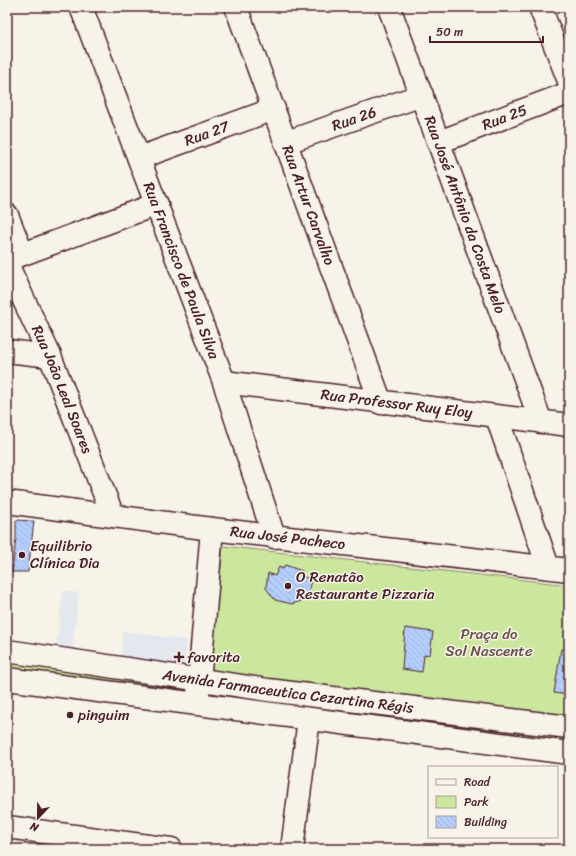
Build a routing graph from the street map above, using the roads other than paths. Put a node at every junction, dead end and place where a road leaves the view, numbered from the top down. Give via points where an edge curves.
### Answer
1 (81, 7) edge
2 (236, 7) edge
3 (390, 7) edge
4 (540, 7) edge
5 (569, 81) edge
6 (569, 93) edge
7 (422, 95) junction
8 (274, 109) junction
9 (287, 142) junction
10 (439, 142) junction
11 (139, 158) junction
12 (157, 204) junction
13 (7, 215) edge
14 (12, 259) edge
15 (7, 351) edge
16 (50, 356) junction
17 (224, 382) junction
18 (381, 403) junction
19 (497, 417) junction
20 (541, 422) junction
21 (569, 425) edge
22 (7, 502) edge
23 (113, 516) junction
24 (212, 530) junction
25 (274, 537) junction
26 (548, 568) junction
27 (569, 570) edge
28 (7, 651) edge
29 (7, 679) edge
30 (199, 679) junction
31 (198, 703) junction
32 (309, 719) junction
33 (569, 727) edge
34 (569, 753) edge
35 (7, 828) edge
36 (39, 841) edge
37 (171, 849) edge
38 (292, 849) edge

1 - 11 street, Rua Francisco de Paula Silva
2 - 8 street, Rua Artur Carvalho
3 - 7 street, Rua José Antônio da Costa Melo
4 - 5 street
6 - 10 street, Rua 25
7 - 9 street, Rua 26
7 - 10 street, Rua José Antônio da Costa Melo
8 - 9 street, Rua Artur Carvalho
8 - 11 street, Rua 27
9 - 18 street, Rua Artur Carvalho
10 - 20 street, Rua José Antônio da Costa Melo
11 - 12 street, Rua Francisco de Paula Silva
12 - 14 street
12 - 17 street, Rua Francisco de Paula Silva
13 - 14 street, Rua João Leal Soares
14 - 16 street, Rua João Leal Soares
15 - 16 street
16 - 23 street, Rua João Leal Soares
17 - 18 street, Rua Professor Ruy Eloy
17 - 25 street, Rua Francisco de Paula Silva
18 - 19 street, Rua Professor Ruy Eloy
19 - 20 street, Rua Professor Ruy Eloy
19 - 26 street
20 - 21 street, Rua Professor Ruy Eloy
22 - 23 street, Rua José Pacheco
23 - 24 street, Rua José Pacheco
24 - 25 street, Rua José Pacheco
24 - 30 street
25 - 26 street, Rua José Pacheco
26 - 27 street, Rua José Pacheco
28 - 30 street, Avenida Farmaceutica Cezartina Régis
29 - 31 street, Avenida Farmaceutica Cezartina Régis
30 - 31 street
30 - 33 street, Avenida Farmaceutica Cezartina Régis via 268,690
31 - 32 street, Avenida Farmaceutica Cezartina Régis
32 - 34 street, Avenida Farmaceutica Cezartina Régis
32 - 38 street
35 - 36 street
36 - 37 street

